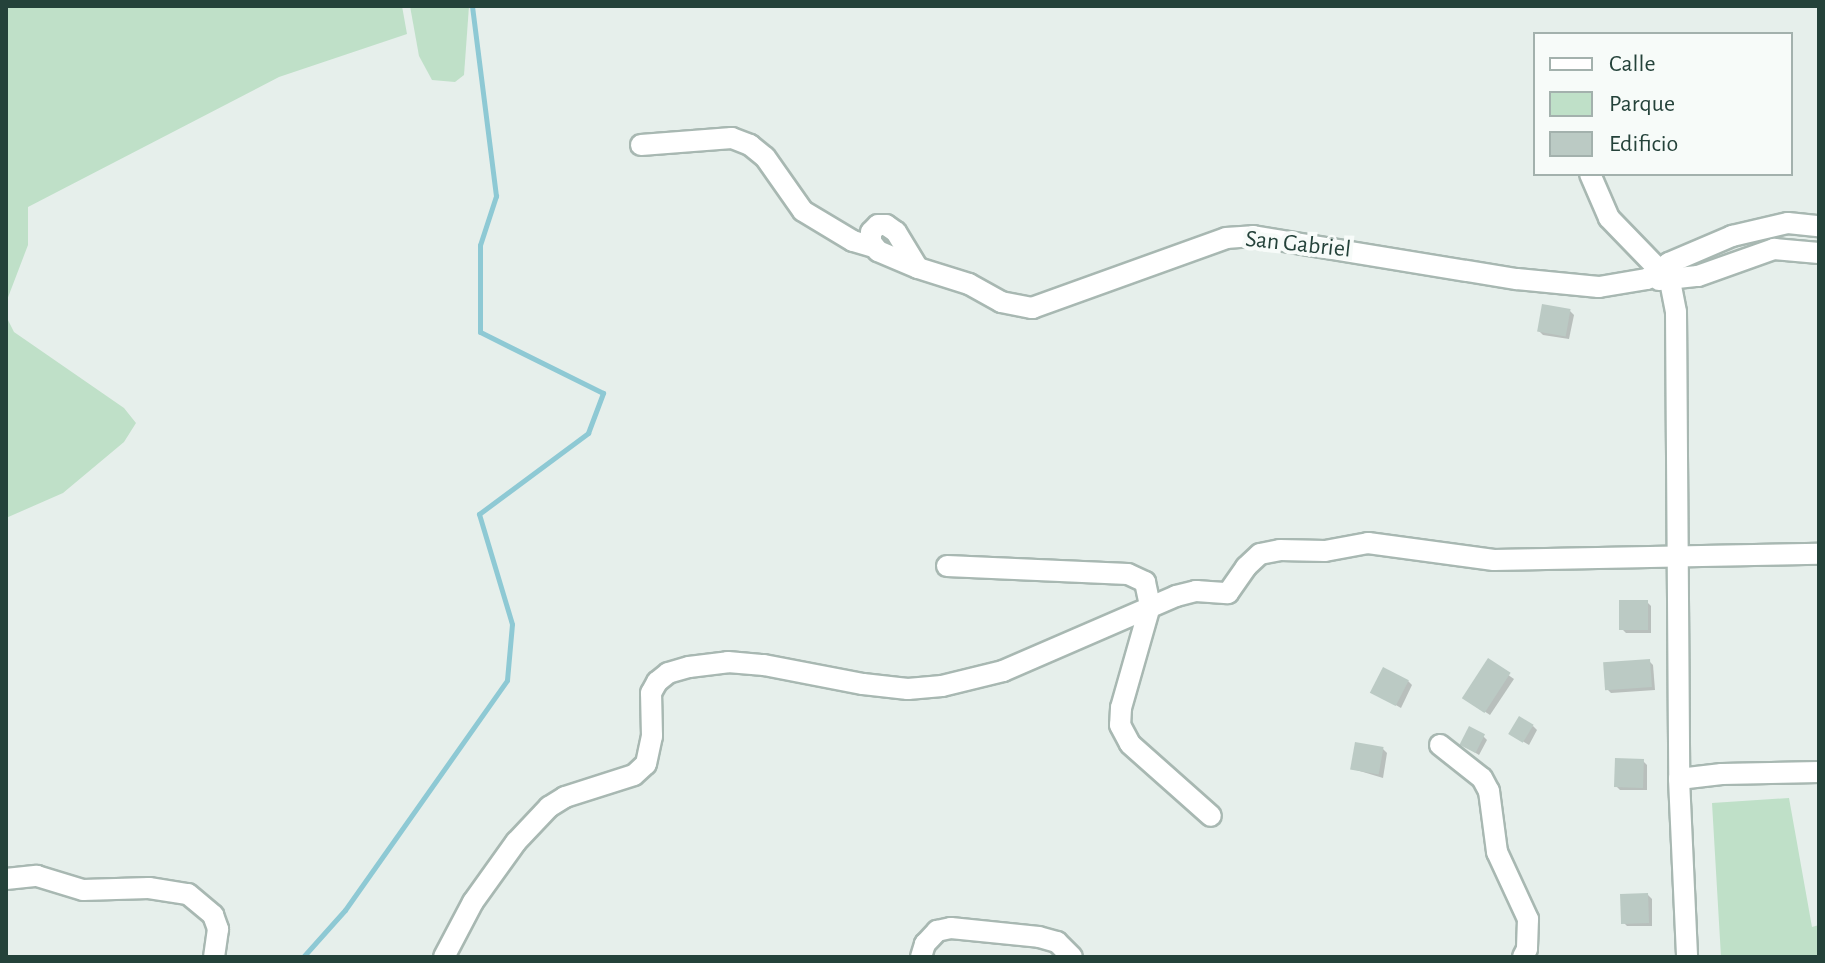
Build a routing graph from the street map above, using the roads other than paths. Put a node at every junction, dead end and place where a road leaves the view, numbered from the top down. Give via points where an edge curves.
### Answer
1 (641, 145) dead end
2 (1591, 176) edge
3 (1819, 226) edge
4 (1819, 253) edge
5 (1659, 276) junction
6 (1819, 554) edge
7 (1677, 557) junction
8 (947, 566) dead end
9 (1150, 606) junction
10 (1440, 745) dead end
11 (1819, 772) edge
12 (1679, 779) junction
13 (1211, 816) dead end
14 (6, 879) edge
15 (214, 957) edge
16 (444, 957) edge
17 (921, 957) edge
18 (1072, 957) edge
19 (1523, 957) edge
20 (1687, 957) edge

1 - 5 street, San Gabriel via 732,138 750,145 765,157 803,211 853,241 969,284 1001,302 1032,308 1192,248 1253,236 1555,284 1599,287
2 - 5 street via 1609,218
3 - 5 street via 1771,225 1719,241
4 - 5 street via 1774,249 1698,276
5 - 7 street via 1679,350
6 - 7 street
7 - 9 street via 1494,560 1368,543 1325,551 1280,550 1260,554 1228,593 1196,591
7 - 12 street
8 - 9 street via 1128,574 1145,582
9 - 13 street via 1120,725 1130,744
9 - 16 street via 1003,671 942,686 908,689 728,662 668,673 651,693 652,736 646,764 634,775 549,807 473,902
10 - 19 street via 1482,778 1489,791 1497,852 1528,919
11 - 12 street
12 - 20 street
14 - 15 street via 37,876 97,891 149,888 188,894 213,915 218,929
17 - 18 street via 937,931 951,928 1039,937 1057,942

